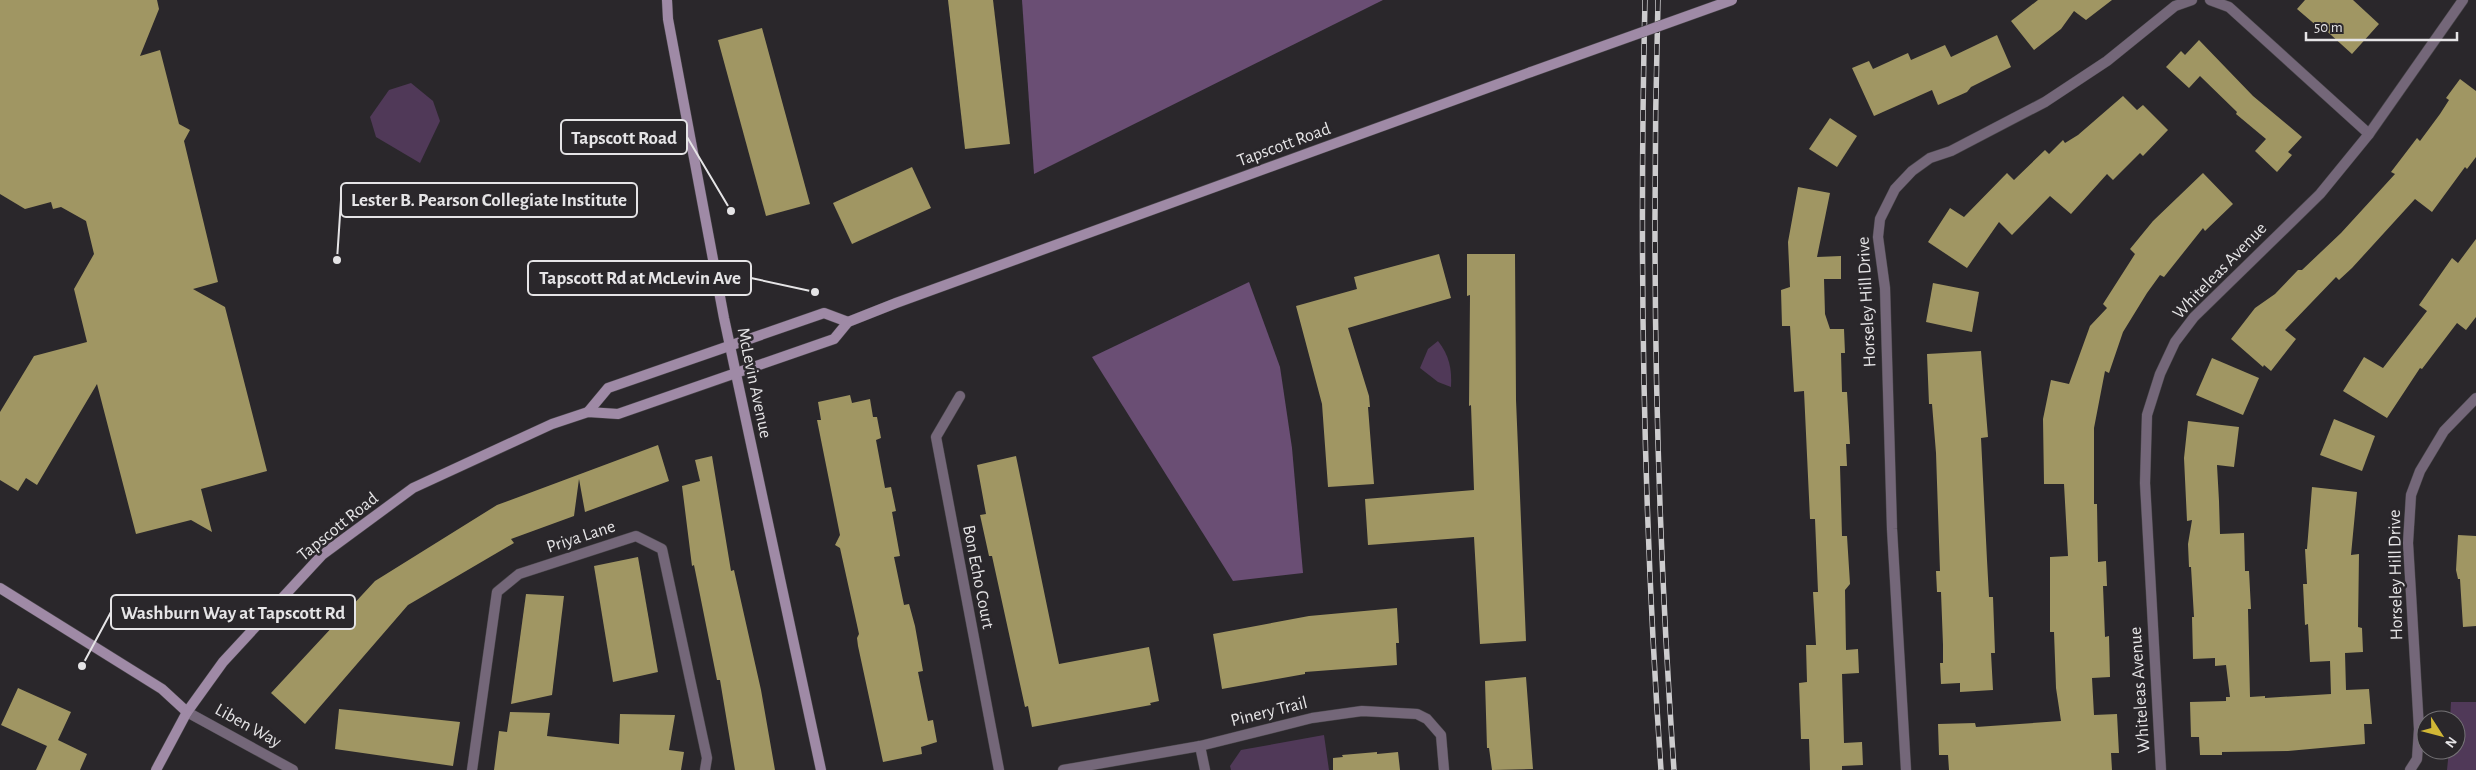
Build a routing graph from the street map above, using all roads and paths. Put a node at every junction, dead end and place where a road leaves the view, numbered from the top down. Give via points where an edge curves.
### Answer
1 (667, 0) edge
2 (1732, 0) edge
3 (2192, 0) edge
4 (2210, 0) edge
5 (2462, 0) edge
6 (2369, 134) junction
7 (848, 322) junction
8 (730, 347) junction
9 (736, 375) junction
10 (960, 396) dead end
11 (2476, 398) edge
12 (588, 412) junction
13 (0, 588) edge
14 (187, 712) junction
15 (1200, 746) junction
16 (156, 770) edge
17 (293, 770) edge
18 (472, 770) edge
19 (705, 770) edge
20 (821, 770) edge
21 (999, 770) edge
22 (1063, 770) edge
23 (1205, 770) edge
24 (1444, 770) edge
25 (1906, 770) edge
26 (2161, 770) edge
27 (2410, 770) edge

1 - 8 street, McLevin Avenue via 668,20
2 - 7 street, Tapscott Road, bridge
3 - 25 street, Horseley Hill Drive via 2175,6 2106,61 2045,102 1951,151 1930,158 1895,189 1880,219 1878,237 1885,288 1892,529
4 - 6 street via 2229,7
5 - 6 street, Whiteleas Avenue
6 - 26 street, Whiteleas Avenue via 2320,194 2194,317 2175,342 2160,374 2147,415 2145,483
7 - 8 street via 824,313
7 - 9 street, Tapscott Road via 834,339
8 - 9 street, McLevin Avenue
8 - 12 street via 608,388
9 - 12 street, Tapscott Road via 618,414
9 - 20 street, McLevin Avenue
10 - 21 street, Bon Echo Court via 936,437
11 - 27 street, Horseley Hill Drive via 2444,431 2420,471 2411,495 2408,543 2419,729 2417,759
12 - 14 street, Tapscott Road via 552,424 413,488 322,555 223,662
13 - 14 street via 162,689
14 - 16 street, Tapscott Road
14 - 17 street, Liben Way
15 - 22 street, Pinery Trail
15 - 23 street
15 - 24 street, Pinery Trail via 1312,718 1362,711 1417,714 1427,719 1441,735
18 - 19 street, Priya Lane via 497,592 519,574 636,536 662,549 707,758

